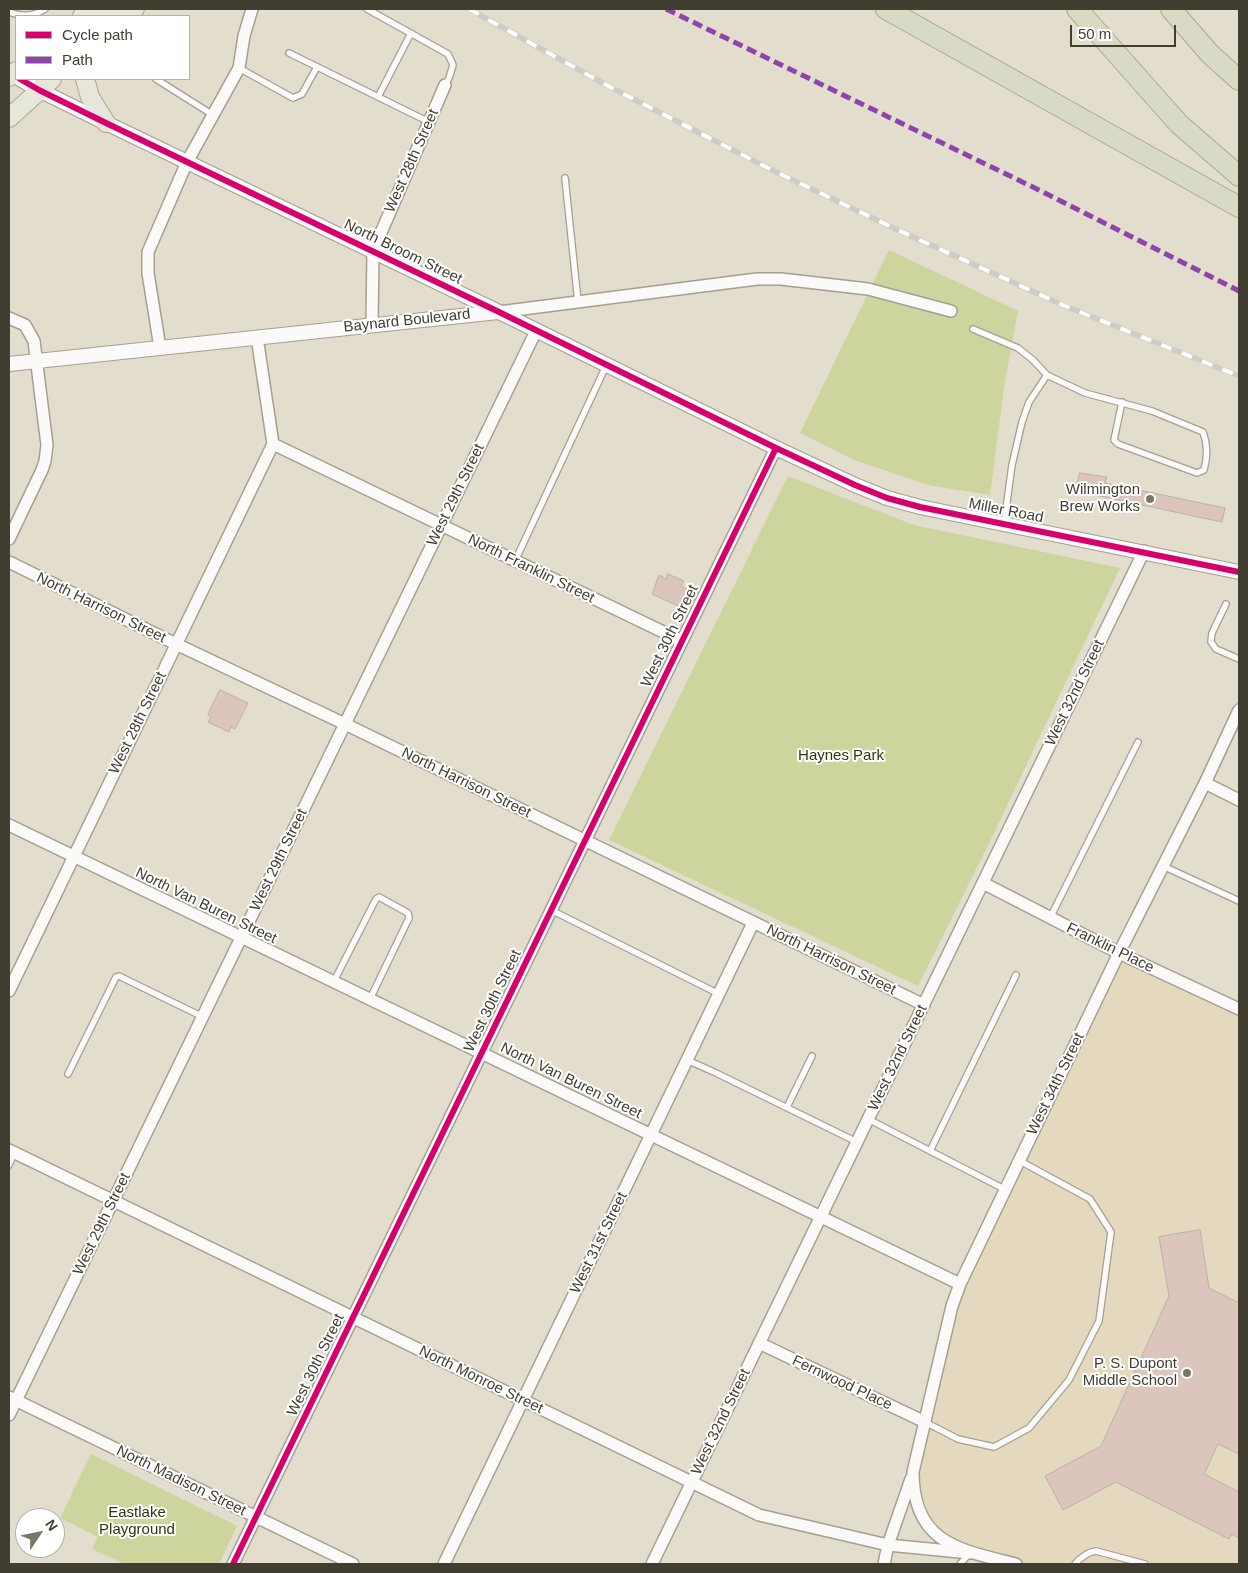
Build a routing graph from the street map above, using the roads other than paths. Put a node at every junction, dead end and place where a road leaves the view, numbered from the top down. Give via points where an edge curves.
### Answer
1 (45, 9) edge
2 (252, 9) edge
3 (367, 9) edge
4 (886, 9) edge
5 (1077, 9) edge
6 (1171, 9) edge
7 (9, 12) edge
8 (411, 33) junction
9 (290, 53) dead end
10 (317, 67) junction
11 (239, 68) junction
12 (85, 80) edge
13 (158, 80) edge
14 (1239, 80) edge
15 (43, 83) edge
16 (445, 85) joint
17 (378, 97) junction
18 (213, 115) junction
19 (9, 118) edge
20 (429, 122) junction
21 (106, 123) junction
22 (188, 162) junction
23 (1239, 176) edge
24 (565, 178) dead end
25 (1239, 207) edge
26 (372, 251) junction
27 (578, 302) junction
28 (951, 311) dead end
29 (499, 312) junction
30 (9, 318) edge
31 (372, 325) junction
32 (973, 329) dead end
33 (536, 331) junction
34 (257, 337) junction
35 (160, 348) junction
36 (37, 361) junction
37 (9, 364) edge
38 (607, 365) junction
39 (1047, 375) junction
40 (1122, 402) junction
41 (273, 444) junction
42 (776, 448) junction
43 (1004, 524) junction
44 (441, 526) junction
45 (9, 539) edge
46 (1144, 552) junction
47 (514, 561) junction
48 (9, 562) edge
49 (1239, 572) edge
50 (1226, 604) dead end
51 (682, 641) junction
52 (176, 644) junction
53 (1239, 659) edge
54 (1239, 710) edge
55 (345, 724) junction
56 (1138, 742) dead end
57 (1204, 783) junction
58 (1239, 800) edge
59 (9, 824) edge
60 (585, 841) junction
61 (74, 856) junction
62 (1163, 866) junction
63 (983, 883) junction
64 (1239, 901) edge
65 (551, 910) junction
66 (1050, 918) junction
67 (754, 922) junction
68 (242, 936) junction
69 (1119, 953) junction
70 (1016, 975) dead end
71 (334, 981) junction
72 (9, 991) edge
73 (719, 994) junction
74 (370, 998) junction
75 (924, 1005) junction
76 (1239, 1009) edge
77 (203, 1016) junction
78 (482, 1052) junction
79 (812, 1056) dead end
80 (687, 1060) junction
81 (68, 1074) dead end
82 (787, 1107) junction
83 (868, 1119) junction
84 (652, 1134) junction
85 (857, 1142) junction
86 (930, 1151) junction
87 (12, 1152) edge
88 (1020, 1161) junction
89 (9, 1165) edge
90 (1006, 1190) junction
91 (113, 1201) junction
92 (821, 1216) junction
93 (960, 1284) junction
94 (353, 1318) junction
95 (759, 1343) junction
96 (12, 1399) edge
97 (523, 1400) junction
98 (9, 1415) edge
99 (925, 1422) junction
100 (913, 1472) junction
101 (692, 1482) junction
102 (920, 1512) joint
103 (256, 1517) junction
104 (888, 1545) junction
105 (970, 1553) junction
106 (233, 1564) edge
107 (353, 1564) edge
108 (444, 1564) edge
109 (652, 1564) edge
110 (884, 1564) edge
111 (960, 1564) edge
112 (1016, 1564) edge
113 (1075, 1564) edge
114 (1145, 1564) edge

1 - 7 lane via 37,14
2 - 11 street
3 - 8 lane
4 - 25 highway
5 - 23 highway via 1179,124
6 - 14 highway via 1210,54
8 - 16 lane via 450,56 453,65
8 - 17 lane
9 - 10 lane
10 - 11 lane via 302,94 293,98
10 - 17 lane
11 - 18 street
12 - 21 main road via 90,96
13 - 18 lane
15 - 19 main road
15 - 21 street, North Broom Street
16 - 20 street, West 28th Street
17 - 20 lane
18 - 22 street
20 - 26 street, West 28th Street
21 - 22 street, North Broom Street
22 - 26 street, North Broom Street
22 - 35 street via 148,252 148,273
24 - 27 lane
26 - 29 street, North Broom Street
26 - 31 street, West 28th Street
27 - 28 street, Baynard Boulevard via 757,279 781,279 868,289
27 - 29 street, Baynard Boulevard
29 - 31 street, Baynard Boulevard
29 - 33 street, North Broom Street
30 - 36 street via 25,325 34,341
31 - 34 street, Baynard Boulevard
32 - 39 lane via 1018,348
33 - 38 street, North Broom Street
33 - 44 street, West 29th Street
34 - 35 street, Baynard Boulevard
34 - 41 street
35 - 36 street, Baynard Boulevard
36 - 37 street, Baynard Boulevard
36 - 45 street via 47,452 42,470
38 - 42 street, North Broom Street
38 - 47 lane
39 - 40 lane via 1085,393
39 - 43 lane via 1029,402 1022,422 1012,464
40 - 40 lane via 1202,432 1207,441 1204,470 1197,473 1118,444 1114,440
41 - 44 street, North Franklin Street
41 - 52 street, West 28th Street
42 - 43 street, Miller Road via 887,498
42 - 51 street, West 30th Street
43 - 46 street, Miller Road
44 - 47 street, North Franklin Street
44 - 55 street, West 29th Street
46 - 49 street, Miller Road
46 - 63 street, West 32nd Street
47 - 51 street, North Franklin Street
48 - 52 street, North Harrison Street
50 - 53 lane via 1211,642 1216,649
51 - 60 street, West 30th Street
52 - 55 street, North Harrison Street
52 - 61 street, West 28th Street
54 - 57 street, West 34th Street
55 - 60 street, North Harrison Street
55 - 68 street, West 29th Street
56 - 66 lane
57 - 58 street
57 - 62 street, West 34th Street
59 - 61 street, North Van Buren Street
60 - 65 street, West 30th Street
60 - 67 street, North Harrison Street
61 - 68 street, North Van Buren Street
61 - 72 street, West 28th Street
62 - 64 lane
62 - 69 street, West 34th Street
63 - 66 street, Franklin Place
63 - 75 street, West 32nd Street
65 - 73 lane
65 - 78 street, West 30th Street
66 - 69 street, Franklin Place
67 - 73 street, West 31st Street
67 - 75 street, North Harrison Street
68 - 71 street, North Van Buren Street
68 - 77 street, West 29th Street
69 - 76 street, Franklin Place
69 - 88 street, West 34th Street
70 - 86 lane
71 - 74 street, North Van Buren Street
71 - 74 lane via 379,897 408,913 409,918
73 - 80 street, West 31st Street
74 - 78 street, North Van Buren Street
75 - 83 street, West 32nd Street
77 - 81 lane via 119,976
77 - 91 street, West 29th Street
78 - 84 street, North Van Buren Street
78 - 94 street, West 30th Street
79 - 82 lane
80 - 82 lane
80 - 84 street, West 31st Street
82 - 85 lane
83 - 85 street, West 32nd Street
83 - 86 lane
84 - 92 street, North Van Buren Street
84 - 97 street, West 31st Street
85 - 92 street, West 32nd Street
86 - 90 lane
87 - 89 lane
87 - 91 street, North Monroe Street
88 - 90 street, West 34th Street
88 - 99 lane via 1090,1199 1111,1232 1099,1321 1069,1380 1029,1428 994,1447 958,1439
90 - 93 street, West 34th Street
91 - 94 street, North Monroe Street
91 - 96 street, West 29th Street
92 - 93 street, North Van Buren Street
92 - 95 street, West 32nd Street
93 - 99 street, West 34th Street
94 - 97 street, North Monroe Street
94 - 103 street, West 30th Street
95 - 99 street, Fernwood Place
95 - 101 street, West 32nd Street
96 - 98 street, West 29th Street
96 - 103 street, North Madison Street
97 - 101 street, North Monroe Street
97 - 108 street, West 31st Street
99 - 100 street, West 34th Street
100 - 102 street, West 34th Street
100 - 104 street, West 34th Street
101 - 104 street, North Monroe Street via 758,1515
101 - 109 street, West 32nd Street
102 - 105 street, North Monroe Street via 940,1538
103 - 106 street, West 30th Street
103 - 107 street, North Madison Street
104 - 105 street, North Monroe Street
104 - 110 street, West 34th Street
105 - 111 lane
105 - 112 street, North Monroe Street
113 - 114 lane via 1096,1551

